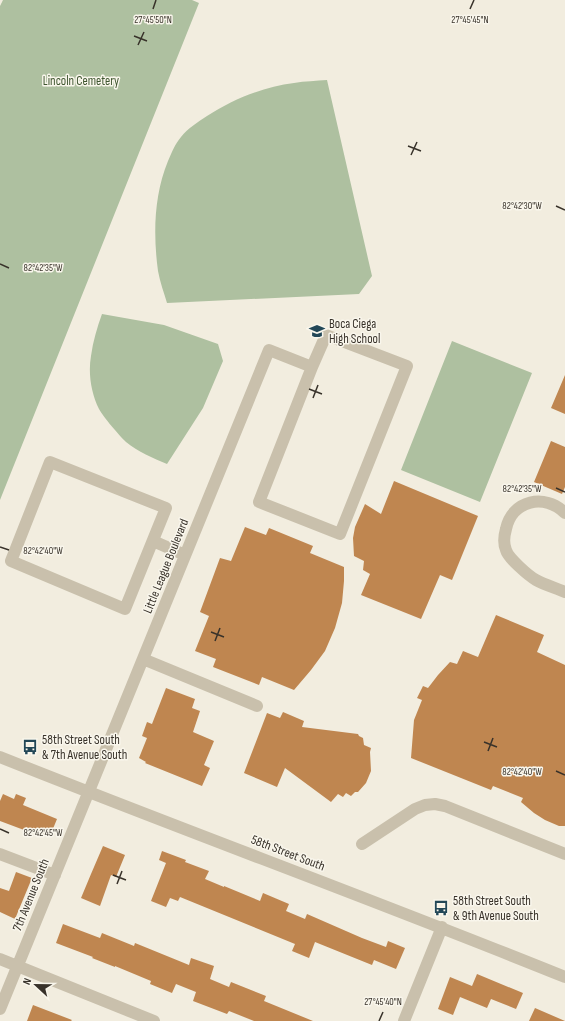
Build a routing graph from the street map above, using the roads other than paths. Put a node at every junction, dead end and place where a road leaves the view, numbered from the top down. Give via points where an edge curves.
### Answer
1 (312, 367) junction
2 (565, 513) edge
3 (153, 541) junction
4 (185, 555) junction
5 (565, 592) edge
6 (143, 660) junction
7 (257, 706) dead end
8 (0, 757) edge
9 (89, 793) junction
10 (362, 844) dead end
11 (0, 854) edge
12 (565, 854) edge
13 (54, 875) junction
14 (442, 927) junction
15 (0, 959) edge
16 (17, 966) junction
17 (565, 977) edge
18 (0, 1009) edge
19 (154, 1021) edge
20 (404, 1021) edge

1 - 1 street via 326,335 406,366 340,534 259,502
1 - 4 street, Little League Boulevard via 269,350
2 - 5 street via 549,503 535,502 522,506 512,513 506,524 504,537 506,552 518,566 536,580
3 - 3 street via 166,508 50,462 11,561 125,609
3 - 4 street
4 - 6 street, Little League Boulevard
6 - 7 street
6 - 9 street, Little League Boulevard
8 - 9 street, 58th Street South
9 - 13 street, 7th Avenue South
9 - 14 street, 58th Street South
10 - 12 street via 415,809 435,804
11 - 13 street
13 - 16 street, 7th Avenue South
14 - 17 street, 58th Street South
14 - 20 street
15 - 16 street
16 - 18 street, 7th Avenue South
16 - 19 street

